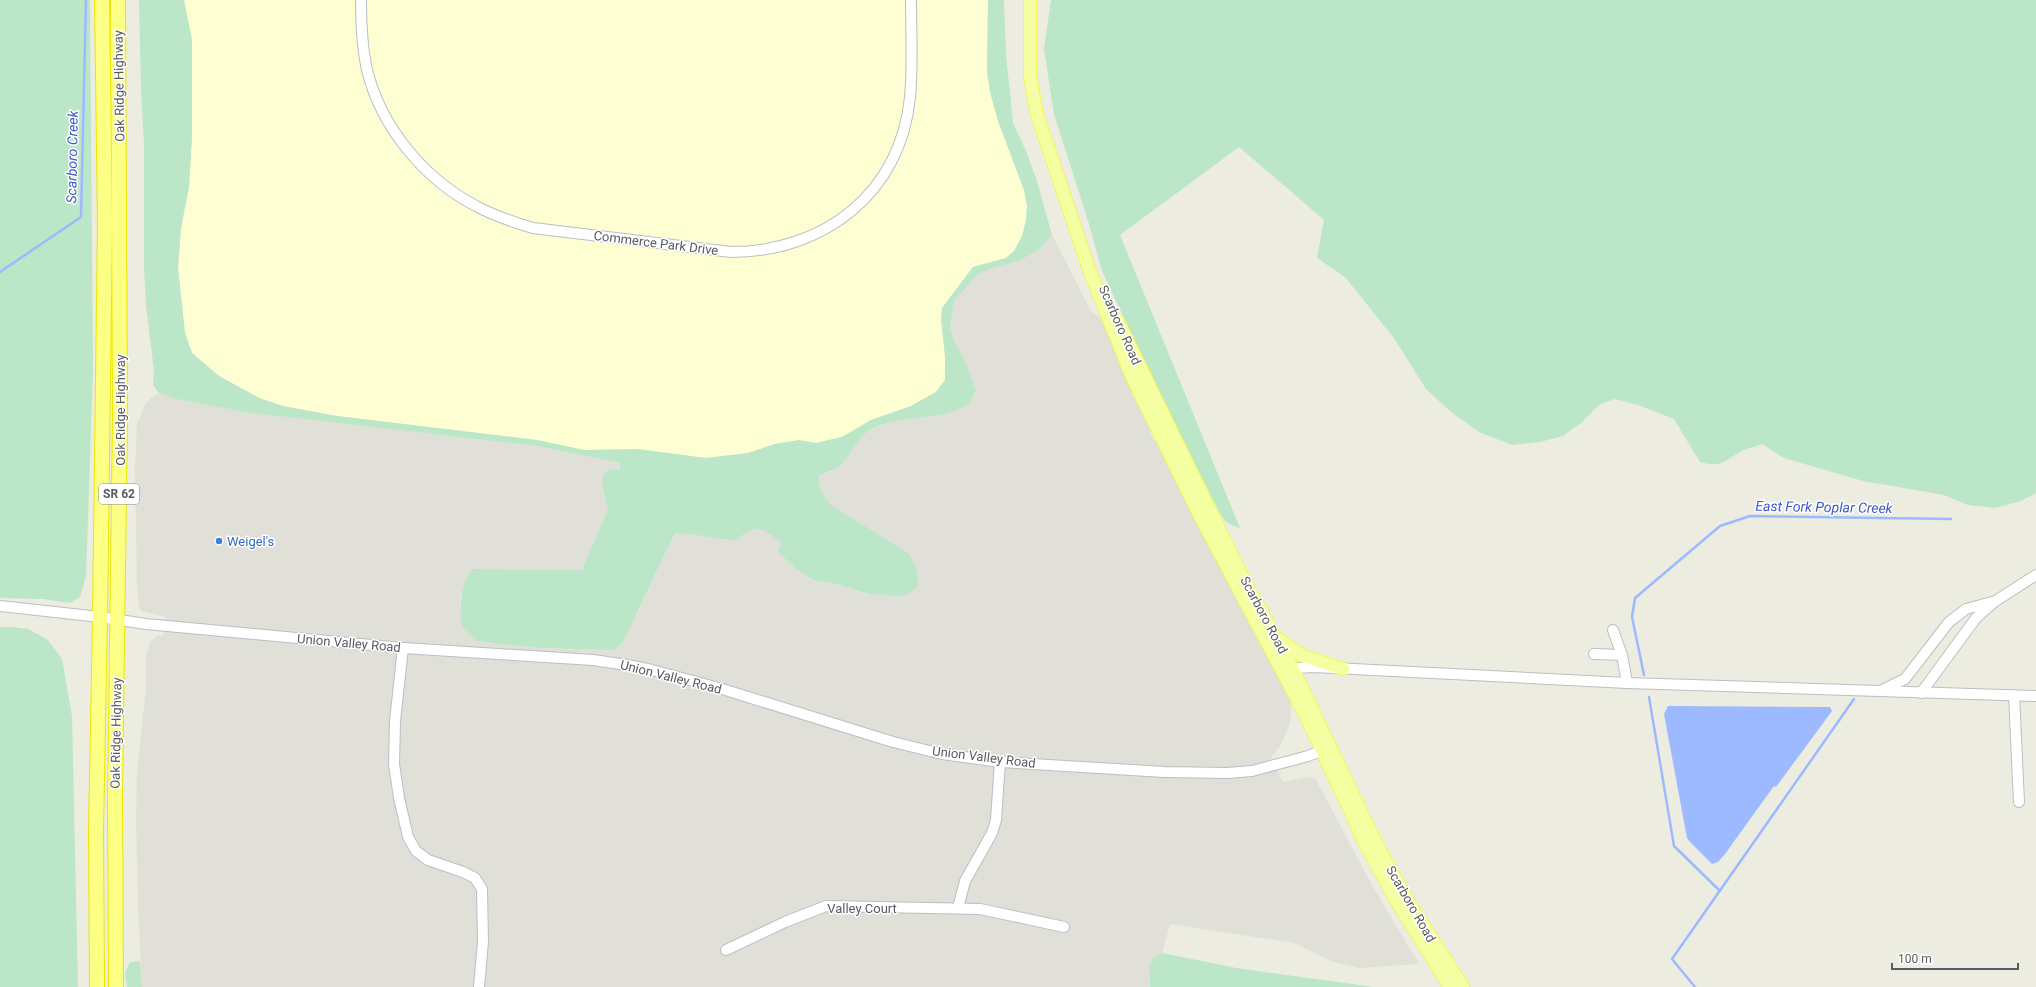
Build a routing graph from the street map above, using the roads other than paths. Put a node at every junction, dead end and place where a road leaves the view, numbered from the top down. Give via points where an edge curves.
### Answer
1 (102, 0) edge
2 (118, 0) edge
3 (361, 0) edge
4 (911, 0) edge
5 (1030, 0) edge
6 (1079, 236) junction
7 (2036, 575) edge
8 (1994, 602) junction
9 (0, 606) edge
10 (100, 617) junction
11 (117, 620) junction
12 (1614, 630) dead end
13 (1276, 637) junction
14 (403, 648) junction
15 (1594, 654) dead end
16 (1622, 654) junction
17 (1343, 669) junction
18 (1288, 670) junction
19 (1627, 683) junction
20 (1882, 690) junction
21 (1922, 693) junction
22 (2014, 696) junction
23 (2036, 696) edge
24 (1326, 748) junction
25 (1000, 762) junction
26 (2019, 802) dead end
27 (958, 908) junction
28 (1064, 927) dead end
29 (726, 950) dead end
30 (97, 987) edge
31 (116, 987) edge
32 (479, 987) edge
33 (1450, 987) edge
34 (1463, 987) edge

1 - 10 highway, Oak Ridge Highway / SR 62 via 105,224
2 - 11 highway, Oak Ridge Highway / SR 62 via 121,272
3 - 4 street, Commerce Park Drive via 362,33 368,70 378,99 396,134 423,168 448,189 503,219 533,228 731,252 774,248 813,236 846,216 880,180 899,144 910,97
5 - 6 main road, Scarboro Road via 1030,75 1038,115
6 - 13 main road, Scarboro Road via 1172,434 1242,576
6 - 18 main road, Scarboro Road via 1090,272 1132,377 1201,518
7 - 8 street
8 - 20 street via 1966,609 1949,622 1905,680
8 - 21 street via 1976,618
9 - 10 street, Union Valley Road
10 - 11 street, Union Valley Road
10 - 30 highway, Oak Ridge Highway / SR 62 via 96,815
11 - 14 street, Union Valley Road
11 - 31 highway, Oak Ridge Highway / SR 62
12 - 16 street
13 - 17 main road via 1301,655
13 - 18 main road, Scarboro Road
14 - 25 street, Union Valley Road via 593,660 652,670 893,742 942,754
14 - 32 street via 395,721 394,764 399,798 408,837 416,851 428,860 474,878 482,889 483,942
15 - 16 street
16 - 19 street
17 - 18 street via 1314,667
17 - 19 street
18 - 24 main road, Scarboro Road
19 - 20 street
20 - 21 street
21 - 22 street
22 - 23 street
22 - 26 street
24 - 25 street, Union Valley Road via 1308,756 1252,771 1227,773 1164,772
24 - 33 main road, Scarboro Road via 1374,858 1395,898
24 - 34 main road, Scarboro Road via 1381,852 1432,940
25 - 27 street via 996,820 992,833 965,881
27 - 28 street, Valley Court via 980,909
27 - 29 street, Valley Court via 826,906

